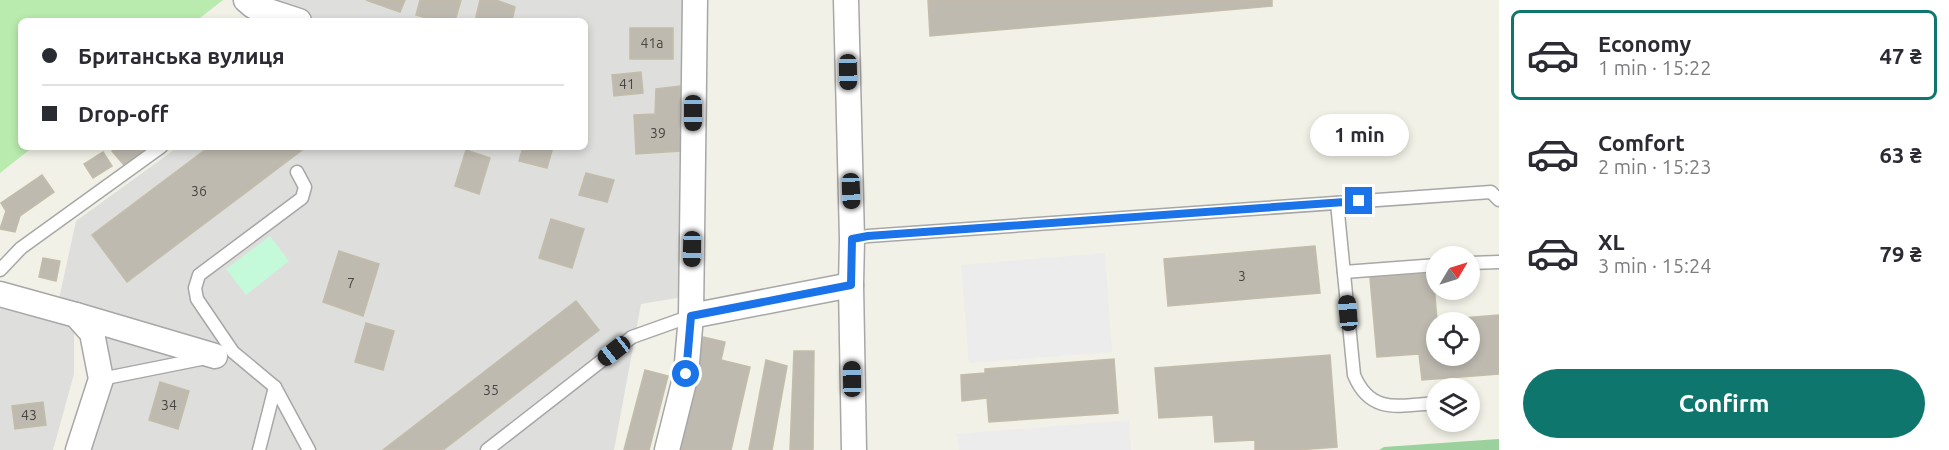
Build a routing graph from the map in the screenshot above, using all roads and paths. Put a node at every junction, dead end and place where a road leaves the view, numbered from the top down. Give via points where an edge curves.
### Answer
1 (694, 0) edge
2 (846, 0) edge
3 (250, 9) edge
4 (287, 18) edge
5 (156, 150) edge
6 (297, 172) dead end
7 (1499, 200) edge
8 (1337, 202) junction
9 (852, 239) junction
10 (1499, 262) edge
11 (1480, 263) edge
12 (1426, 266) edge
13 (0, 270) edge
14 (1344, 272) junction
15 (851, 285) junction
16 (0, 294) edge
17 (76, 315) junction
18 (691, 316) junction
19 (224, 354) junction
20 (101, 379) junction
21 (275, 387) junction
22 (1426, 404) edge
23 (78, 450) edge
24 (259, 450) edge
25 (309, 450) edge
26 (487, 450) edge
27 (667, 450) edge
28 (854, 450) edge

1 - 18 street
2 - 9 street
3 - 4 street
5 - 13 lane via 21,248
6 - 19 lane via 305,187 302,198 199,275 197,299
7 - 8 lane via 1491,192
8 - 9 lane
8 - 14 lane
9 - 15 street
10 - 11 lane
12 - 14 lane
14 - 22 lane via 1354,375 1362,390 1375,403
15 - 18 street
15 - 28 street
16 - 17 street
17 - 19 street
17 - 20 street via 92,333
18 - 26 lane via 632,337
18 - 27 street via 686,374
19 - 20 lane
19 - 21 lane
20 - 23 street
21 - 24 lane
21 - 25 lane

